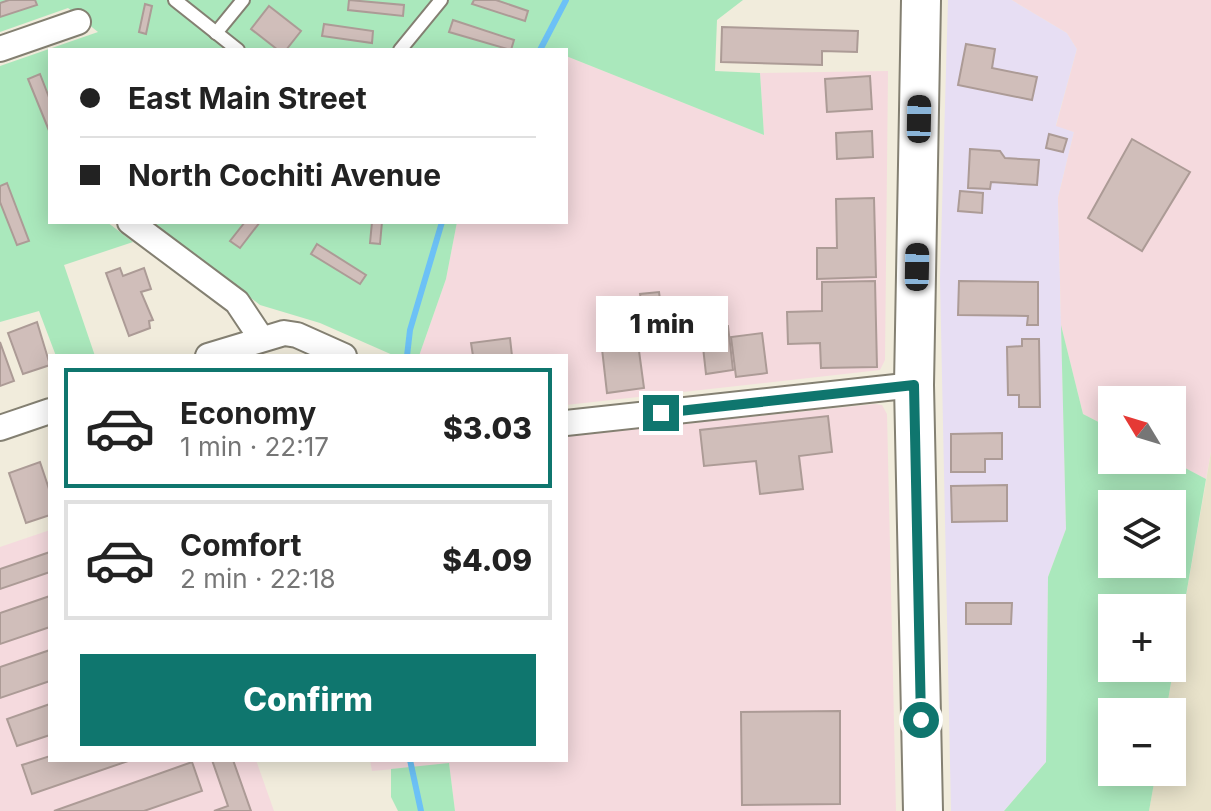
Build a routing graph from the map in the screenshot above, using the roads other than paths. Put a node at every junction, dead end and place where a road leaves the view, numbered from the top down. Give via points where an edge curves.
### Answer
1 (175, 0) edge
2 (243, 0) edge
3 (441, 0) edge
4 (921, 0) edge
5 (78, 22) dead end
6 (216, 33) junction
7 (235, 48) edge
8 (402, 48) edge
9 (0, 49) edge
10 (133, 224) edge
11 (261, 338) junction
12 (214, 354) edge
13 (340, 354) edge
14 (914, 385) junction
15 (48, 412) edge
16 (568, 423) edge
17 (0, 428) edge
18 (923, 811) edge

1 - 6 lane
2 - 6 lane
3 - 8 lane
4 - 14 main road
5 - 9 street
6 - 7 lane
10 - 11 street via 237,302
11 - 12 street
11 - 13 street via 297,335
14 - 16 street
14 - 18 main road
15 - 17 street

